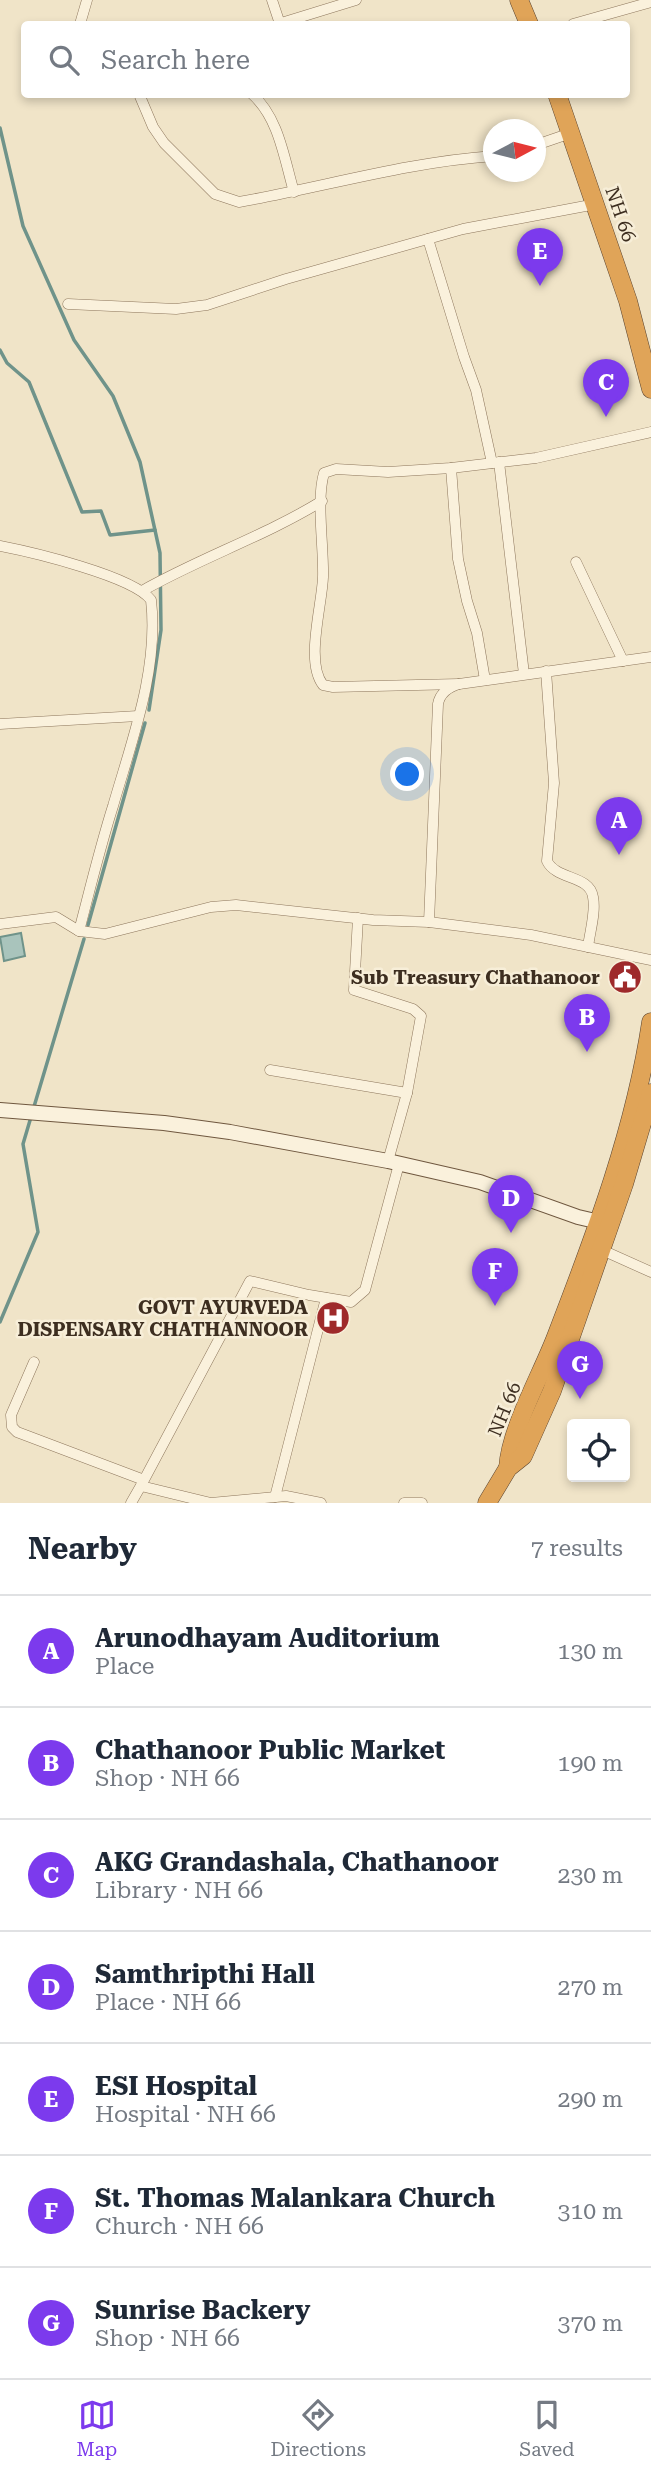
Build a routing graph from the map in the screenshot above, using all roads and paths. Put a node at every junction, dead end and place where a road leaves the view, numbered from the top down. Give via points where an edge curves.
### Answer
1 (87, 0) edge
2 (272, 0) edge
3 (356, 0) edge
4 (519, 0) edge
5 (651, 2) edge
6 (81, 21) edge
7 (278, 21) edge
8 (289, 21) edge
9 (528, 21) edge
10 (584, 21) edge
11 (141, 98) edge
12 (256, 98) edge
13 (558, 98) edge
14 (571, 133) junction
15 (546, 142) edge
16 (483, 157) edge
17 (294, 192) junction
18 (596, 204) junction
19 (428, 239) junction
20 (68, 304) dead end
21 (650, 381) edge
22 (651, 432) edge
23 (495, 463) junction
24 (451, 468) junction
25 (322, 501) junction
26 (0, 547) edge
27 (576, 562) dead end
28 (142, 591) junction
29 (651, 657) edge
30 (623, 662) junction
31 (546, 671) junction
32 (524, 674) junction
33 (485, 680) junction
34 (459, 684) junction
35 (138, 716) junction
36 (0, 724) edge
37 (358, 918) junction
38 (429, 922) junction
39 (0, 924) edge
40 (79, 931) junction
41 (588, 947) junction
42 (651, 960) edge
43 (651, 1022) edge
44 (270, 1069) dead end
45 (407, 1093) junction
46 (651, 1093) edge
47 (0, 1110) edge
48 (394, 1163) junction
49 (604, 1223) junction
50 (602, 1250) junction
51 (651, 1272) edge
52 (326, 1298) junction
53 (34, 1362) dead end
54 (508, 1468) junction
55 (143, 1483) junction
56 (275, 1497) junction
57 (131, 1503) edge
58 (321, 1503) edge
59 (404, 1503) edge
60 (422, 1503) edge
61 (487, 1503) edge

1 - 6 street
2 - 7 street
3 - 8 street
4 - 9 highway
5 - 10 street
11 - 17 street via 164,143 215,194 239,202
12 - 17 street via 273,122
13 - 14 highway, NH 66
14 - 15 street
14 - 18 highway, NH 66
16 - 17 street via 442,161
18 - 19 street
18 - 21 highway, NH 66
19 - 20 street via 207,305 176,309
19 - 23 street
22 - 23 street
23 - 24 street
23 - 32 street
24 - 25 street via 329,470 322,480
24 - 33 street via 458,559
25 - 28 street
25 - 34 street via 318,679 323,685 368,687
26 - 28 street via 39,553
27 - 30 street
28 - 35 street via 151,600 151,633
29 - 30 street
30 - 31 street
31 - 32 street
31 - 41 street via 554,783 547,861 555,872 592,890
32 - 33 street
33 - 34 street
34 - 38 street via 445,691 438,704
35 - 36 street
35 - 40 street
37 - 38 street
37 - 40 street via 229,905 105,934
37 - 45 street via 354,990 413,1009 421,1016
38 - 41 street
39 - 40 street via 56,917
41 - 42 street
43 - 49 highway, NH 66
44 - 45 street
45 - 48 street
46 - 49 highway, NH 66
47 - 48 street via 177,1125
48 - 49 street via 481,1181
48 - 52 street via 365,1290 351,1302
49 - 50 highway, NH 66
49 - 54 highway, NH 66 via 509,1450
50 - 51 street
50 - 54 highway, NH 66 via 552,1391 523,1456
52 - 55 street via 250,1281
52 - 56 street
53 - 55 street via 11,1415 12,1427
54 - 61 highway
55 - 56 street via 211,1503
55 - 57 street
56 - 58 street
59 - 60 street

